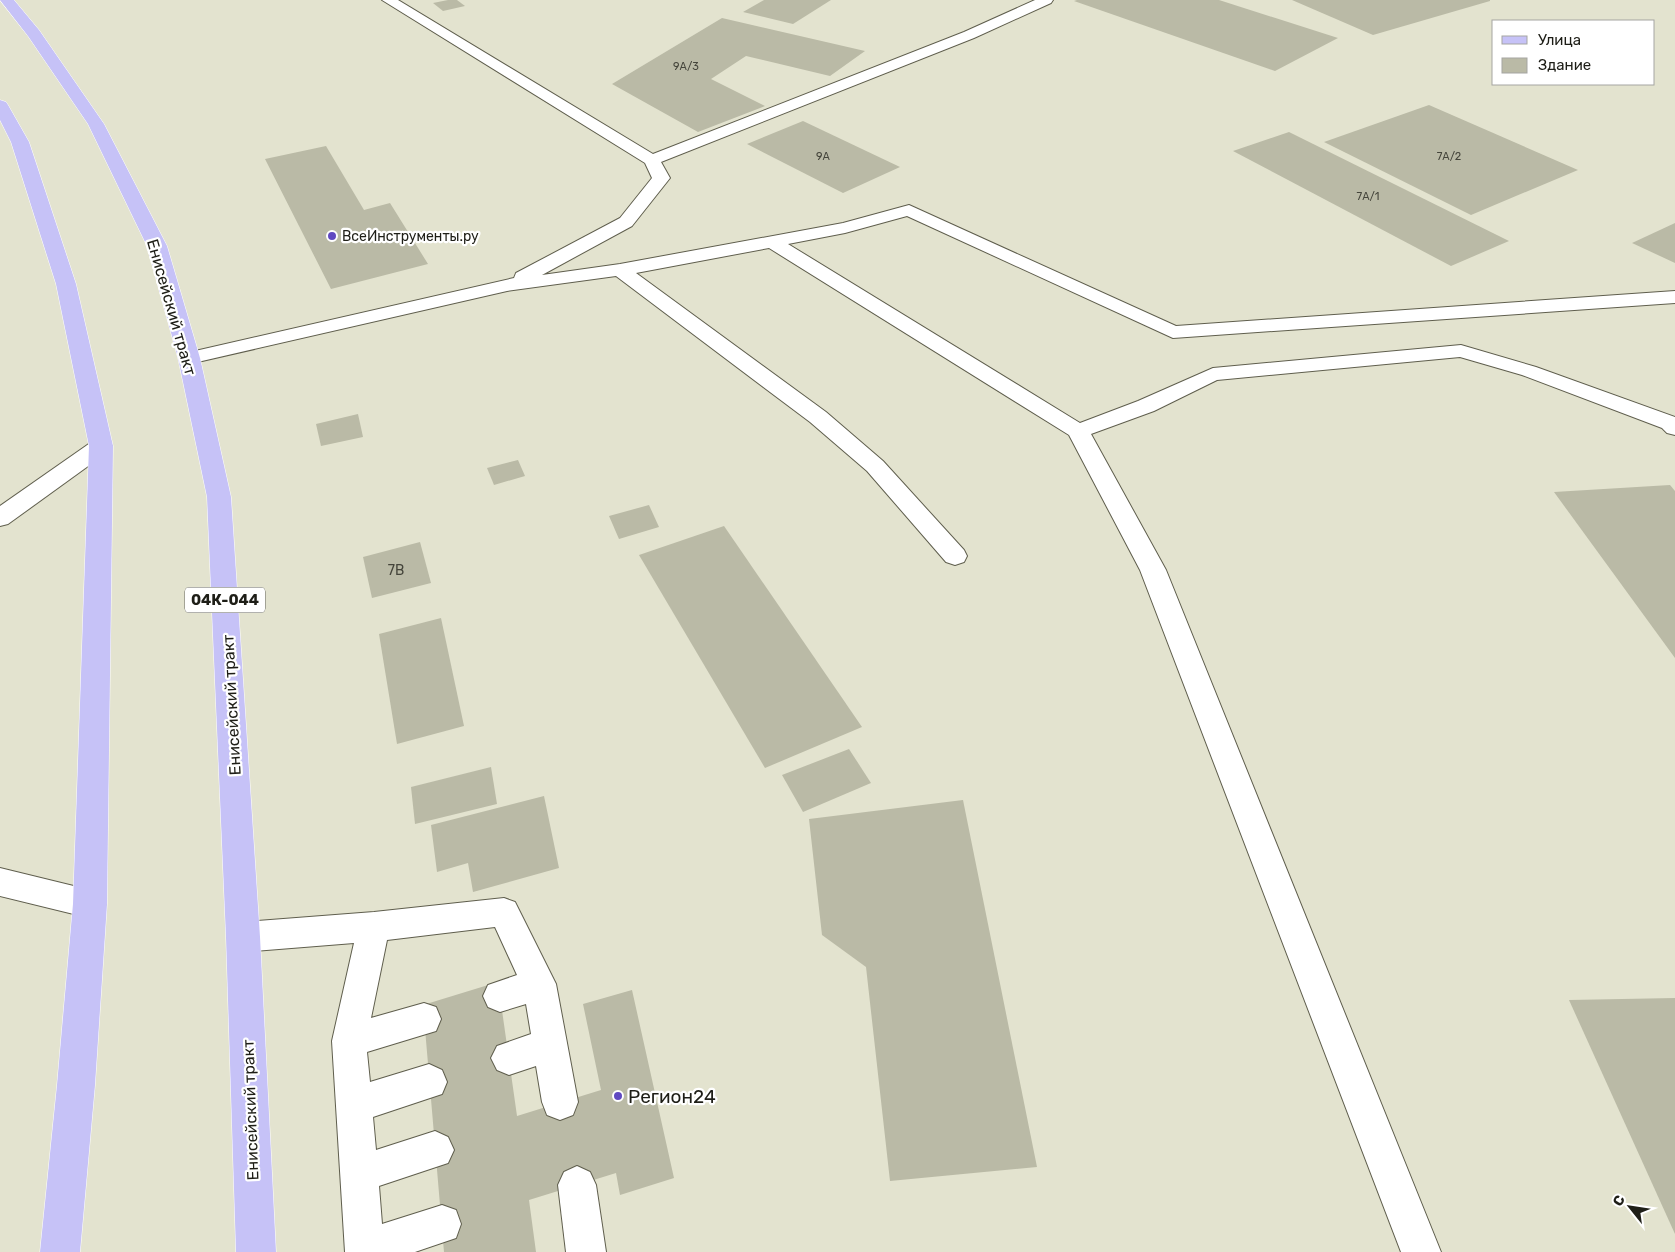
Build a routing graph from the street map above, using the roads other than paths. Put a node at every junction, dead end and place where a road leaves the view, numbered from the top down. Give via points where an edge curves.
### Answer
1 (6, 0) edge
2 (389, 0) edge
3 (1046, 0) edge
4 (0, 105) edge
5 (652, 160) junction
6 (772, 242) junction
7 (620, 270) junction
8 (507, 285) junction
9 (1675, 297) edge
10 (188, 358) junction
11 (1675, 428) edge
12 (1078, 431) junction
13 (101, 446) junction
14 (0, 518) edge
15 (955, 556) dead end
16 (0, 882) edge
17 (90, 904) junction
18 (374, 927) junction
19 (243, 938) junction
20 (539, 984) junction
21 (500, 996) dead end
22 (424, 1019) dead end
23 (349, 1041) junction
24 (550, 1045) junction
25 (509, 1058) dead end
26 (429, 1082) dead end
27 (560, 1102) dead end
28 (354, 1105) junction
29 (435, 1150) dead end
30 (359, 1174) junction
31 (577, 1185) dead end
32 (442, 1224) dead end
33 (365, 1250) edge
34 (60, 1252) edge
35 (256, 1252) edge
36 (586, 1252) edge
37 (1421, 1252) edge

1 - 10 main road, Енисейский тракт / 04К-044 via 34,32 96,124 157,246
2 - 5 lane
3 - 5 lane via 969,35
4 - 13 main road via 20,142 66,284
5 - 8 lane via 661,178 626,222
6 - 7 lane
6 - 9 lane via 845,228 910,210 1174,332
6 - 12 lane
7 - 8 lane
7 - 15 lane via 818,417 876,466
8 - 10 lane
10 - 19 main road, Енисейский тракт / 04К-044 via 219,496
11 - 12 lane via 1670,423 1529,372 1460,351 1213,374 1146,406
12 - 37 lane via 1153,570
13 - 14 lane
13 - 17 main road
16 - 17 lane
17 - 34 main road
18 - 19 lane
18 - 20 lane via 504,912
18 - 23 lane
19 - 35 main road, Енисейский тракт / 04К-044
20 - 21 lane
20 - 24 lane
22 - 23 lane
23 - 28 lane
24 - 25 lane
24 - 27 lane
26 - 28 lane
28 - 30 lane
29 - 30 lane
30 - 33 lane
31 - 36 lane
32 - 33 lane

